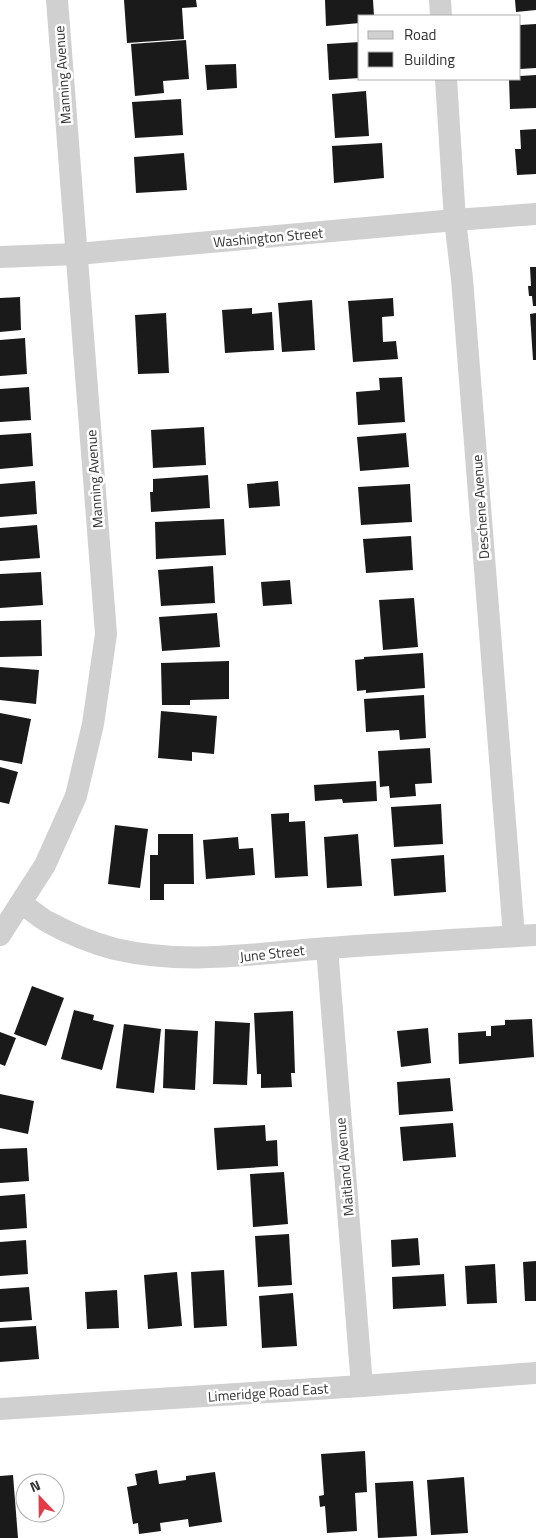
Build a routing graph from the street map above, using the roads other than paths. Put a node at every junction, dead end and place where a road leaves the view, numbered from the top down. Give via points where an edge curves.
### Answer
1 (57, 0) edge
2 (440, 0) edge
3 (442, 15) edge
4 (446, 80) edge
5 (536, 214) edge
6 (455, 220) junction
7 (77, 254) junction
8 (0, 257) edge
9 (20, 904) junction
10 (0, 935) edge
11 (536, 935) edge
12 (514, 936) junction
13 (326, 948) junction
14 (536, 1373) edge
15 (362, 1386) junction
16 (0, 1409) edge

1 - 7 street, Manning Avenue
2 - 3 street
4 - 6 street, Deschene Avenue
5 - 6 street, Washington Street
6 - 7 street, Washington Street
6 - 12 street, Deschene Avenue
7 - 8 street, Washington Street
7 - 9 street, Manning Avenue via 106,634 93,724 76,796 46,865
9 - 10 street, Manning Avenue
9 - 13 street, June Street via 47,922 92,941 115,949 158,956 228,957
11 - 12 street, June Street
12 - 13 street, June Street
13 - 15 street, Maitland Avenue
14 - 15 street, Limeridge Road East
15 - 16 street, Limeridge Road East

